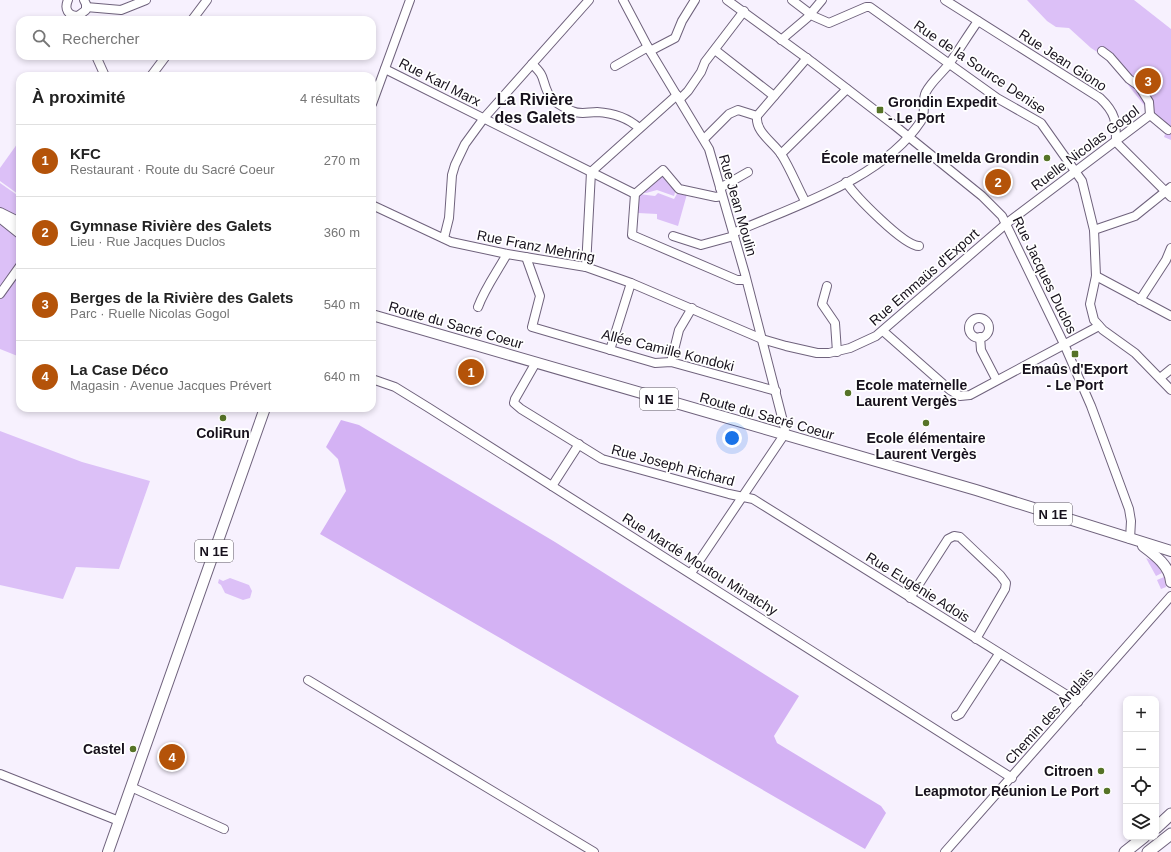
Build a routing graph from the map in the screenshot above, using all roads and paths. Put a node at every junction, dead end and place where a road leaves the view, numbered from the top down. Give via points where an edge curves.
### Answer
1 (68, 0) edge
2 (146, 0) edge
3 (207, 0) edge
4 (410, 0) edge
5 (589, 0) edge
6 (623, 0) edge
7 (695, 0) edge
8 (727, 0) edge
9 (792, 0) edge
10 (822, 0) edge
11 (945, 0) edge
12 (85, 3) edge
13 (744, 11) junction
14 (811, 14) junction
15 (74, 16) edge
16 (81, 16) edge
17 (195, 16) edge
18 (978, 21) junction
19 (782, 40) junction
20 (649, 49) junction
21 (715, 50) junction
22 (1102, 51) dead end
23 (807, 58) junction
24 (98, 60) edge
25 (163, 60) edge
26 (532, 64) junction
27 (949, 64) junction
28 (615, 66) dead end
29 (385, 69) junction
30 (103, 72) edge
31 (154, 72) edge
32 (847, 89) junction
33 (376, 93) edge
34 (774, 96) junction
35 (679, 97) junction
36 (1150, 115) junction
37 (758, 116) junction
38 (484, 118) junction
39 (639, 128) junction
40 (1168, 130) dead end
41 (908, 138) junction
42 (704, 139) junction
43 (1116, 142) junction
44 (781, 154) junction
45 (1076, 171) junction
46 (590, 172) junction
47 (748, 172) dead end
48 (846, 182) junction
49 (721, 192) junction
50 (1169, 192) edge
51 (635, 194) junction
52 (805, 201) junction
53 (376, 207) edge
54 (0, 213) edge
55 (0, 217) edge
56 (16, 220) edge
57 (1007, 223) junction
58 (16, 230) edge
59 (1094, 230) junction
60 (733, 234) junction
61 (673, 236) dead end
62 (444, 238) junction
63 (919, 246) dead end
64 (1171, 248) edge
65 (507, 254) junction
66 (526, 257) junction
67 (586, 267) junction
68 (16, 272) edge
69 (1096, 276) junction
70 (746, 280) junction
71 (631, 283) junction
72 (828, 286) dead end
73 (0, 294) edge
74 (1140, 300) junction
75 (478, 307) dead end
76 (692, 308) junction
77 (376, 316) edge
78 (1171, 316) edge
79 (1099, 326) junction
80 (883, 331) junction
81 (980, 337) dead end
82 (762, 339) junction
83 (1064, 344) junction
84 (610, 350) junction
85 (837, 352) junction
86 (671, 362) junction
87 (535, 364) junction
88 (1171, 369) edge
89 (1160, 378) junction
90 (376, 380) edge
91 (996, 380) junction
92 (1171, 390) edge
93 (776, 392) junction
94 (264, 412) edge
95 (784, 435) junction
96 (579, 444) junction
97 (552, 486) junction
98 (743, 496) junction
99 (1130, 539) junction
100 (1140, 543) junction
101 (1153, 547) junction
102 (1171, 547) edge
103 (1171, 551) edge
104 (692, 573) junction
105 (1171, 582) edge
106 (1171, 596) edge
107 (910, 598) junction
108 (976, 639) junction
109 (999, 654) junction
110 (308, 680) dead end
111 (1078, 702) junction
112 (956, 716) dead end
113 (0, 774) edge
114 (1012, 778) junction
115 (131, 787) junction
116 (1171, 815) edge
117 (119, 821) junction
118 (1159, 825) edge
119 (224, 830) dead end
120 (1171, 835) edge
121 (1140, 840) edge
122 (1152, 849) edge
123 (108, 852) edge
124 (594, 852) edge
125 (945, 852) edge
126 (1124, 852) edge

1 - 15 street via 67,11
2 - 12 street via 121,10
3 - 17 street
4 - 29 street
5 - 26 street
6 - 20 street, Rue Jean Moulin
7 - 20 street via 675,38
8 - 13 street, Rue Jacques Duclos
9 - 14 street
10 - 14 street
11 - 18 street, Rue Jean Giono
12 - 16 street
13 - 19 street, Rue Jacques Duclos
13 - 21 street
14 - 19 street
14 - 27 street, Rue de la Source Denise via 829,23 870,7
18 - 27 street
18 - 43 street, Rue Jean Giono via 1100,98 1109,106 1114,116
19 - 23 street, Rue Jacques Duclos
20 - 28 street
20 - 35 street, Rue Jean Moulin
21 - 34 street
21 - 35 street via 688,91
22 - 36 street, Ruelle Nicolas Gogol via 1139,86 1149,102
23 - 32 street, Rue Jacques Duclos
23 - 34 street
24 - 30 street
25 - 31 street
26 - 38 street
26 - 39 street via 544,78 551,98 571,111 582,114 598,112 616,115
27 - 41 street via 926,92 922,120
27 - 45 street, Rue de la Source Denise via 1004,103 1041,123
29 - 33 street
29 - 38 street, Rue Karl Marx
32 - 41 street, Rue Jacques Duclos
32 - 44 street
34 - 37 street
35 - 39 street
35 - 42 street, Rue Jean Moulin
36 - 40 street
36 - 43 street, Ruelle Nicolas Gogol
37 - 42 street via 738,110 729,114
37 - 44 street via 756,122 759,129
38 - 46 street, Rue Karl Marx
38 - 62 street via 465,144 455,165
39 - 46 street
41 - 48 street via 890,155
41 - 57 street, Rue Jacques Duclos via 980,194
42 - 49 street, Rue Jean Moulin
43 - 45 street, Ruelle Nicolas Gogol
43 - 50 street
44 - 52 street
45 - 57 street, Ruelle Nicolas Gogol
45 - 59 street, Rue de la Source Denise via 1082,181
46 - 51 street, Rue Karl Marx
46 - 67 street
47 - 49 street
48 - 52 street
48 - 63 street via 880,219 908,242
49 - 51 street via 716,197 679,189 663,170
49 - 60 street, Rue Jean Moulin
50 - 59 street via 1135,216
51 - 70 street via 632,235 737,280
52 - 60 street
53 - 62 street, Rue Franz Mehring
54 - 56 main road
55 - 58 main road
57 - 80 street, Rue Emmaüs d'Export
57 - 83 street, Rue Jacques Duclos
59 - 69 street, Rue de la Source Denise
60 - 61 street via 701,245
60 - 70 street, Rue Jean Moulin
62 - 65 street, Rue Franz Mehring via 451,242
64 - 74 street
65 - 66 street, Rue Franz Mehring
65 - 75 street via 486,287
66 - 67 street, Rue Franz Mehring
66 - 84 street, Allée Camille Kondoki via 540,296 532,327
67 - 71 street, Rue Franz Mehring
68 - 73 street
69 - 74 street
69 - 79 street, Rue de la Source Denise via 1090,304 1094,320
70 - 82 street, Rue Jean Moulin
71 - 76 street, Rue Franz Mehring
71 - 84 street
72 - 85 street via 822,304 835,323
74 - 78 street
76 - 82 street, Rue Franz Mehring
76 - 86 street via 679,330
77 - 87 main road, Route du Sacré Coeur / N 1E
79 - 83 street
79 - 89 street via 1135,353
80 - 85 street, Rue Emmaüs d'Export via 864,342
80 - 91 street via 955,394 970,395
81 - 91 street via 981,350
82 - 85 street, Rue Emmaüs d'Export via 817,353
82 - 93 street, Rue Jean Moulin
83 - 91 street
83 - 99 street, Rue Jacques Duclos via 1091,406 1129,509
84 - 86 street, Allée Camille Kondoki via 655,363
86 - 93 street, Allée Camille Kondoki
87 - 95 main road, Route du Sacré Coeur / N 1E
87 - 96 street, Rue Joseph Richard via 517,392 514,403
88 - 89 street
89 - 92 street
90 - 97 street, Rue Mardé Moutou Minatchy via 395,387
93 - 95 street, Rue Jean Moulin via 785,429
94 - 115 main road, N 1E
95 - 98 street
95 - 99 main road, Route du Sacré Coeur / N 1E via 1041,510
96 - 97 street
96 - 98 street, Rue Joseph Richard via 602,459
97 - 104 street, Rue Mardé Moutou Minatchy
98 - 104 street
98 - 107 street, Rue Eugénie Adois via 753,498
99 - 100 main road, Route du Sacré Coeur / N 1E
100 - 101 main road, Route du Sacré Coeur / N 1E
100 - 105 main road via 1165,565
101 - 102 main road, Route du Sacré Coeur / N 1E
101 - 103 main road, Route du Sacré Coeur / N 1E
104 - 114 street, Rue Mardé Moutou Minatchy
106 - 111 street, Chemin des Anglais
107 - 108 street, Rue Eugénie Adois
107 - 108 street via 945,543 950,538 960,537 1006,583
108 - 109 street, Rue Eugénie Adois
109 - 111 street, Rue Eugénie Adois
109 - 112 street via 960,714
110 - 124 street
111 - 114 street, Chemin des Anglais
113 - 117 street
114 - 125 street, Chemin des Anglais
115 - 117 main road, N 1E
115 - 119 street
116 - 118 highway
117 - 123 main road, N 1E
120 - 122 highway
121 - 126 highway

